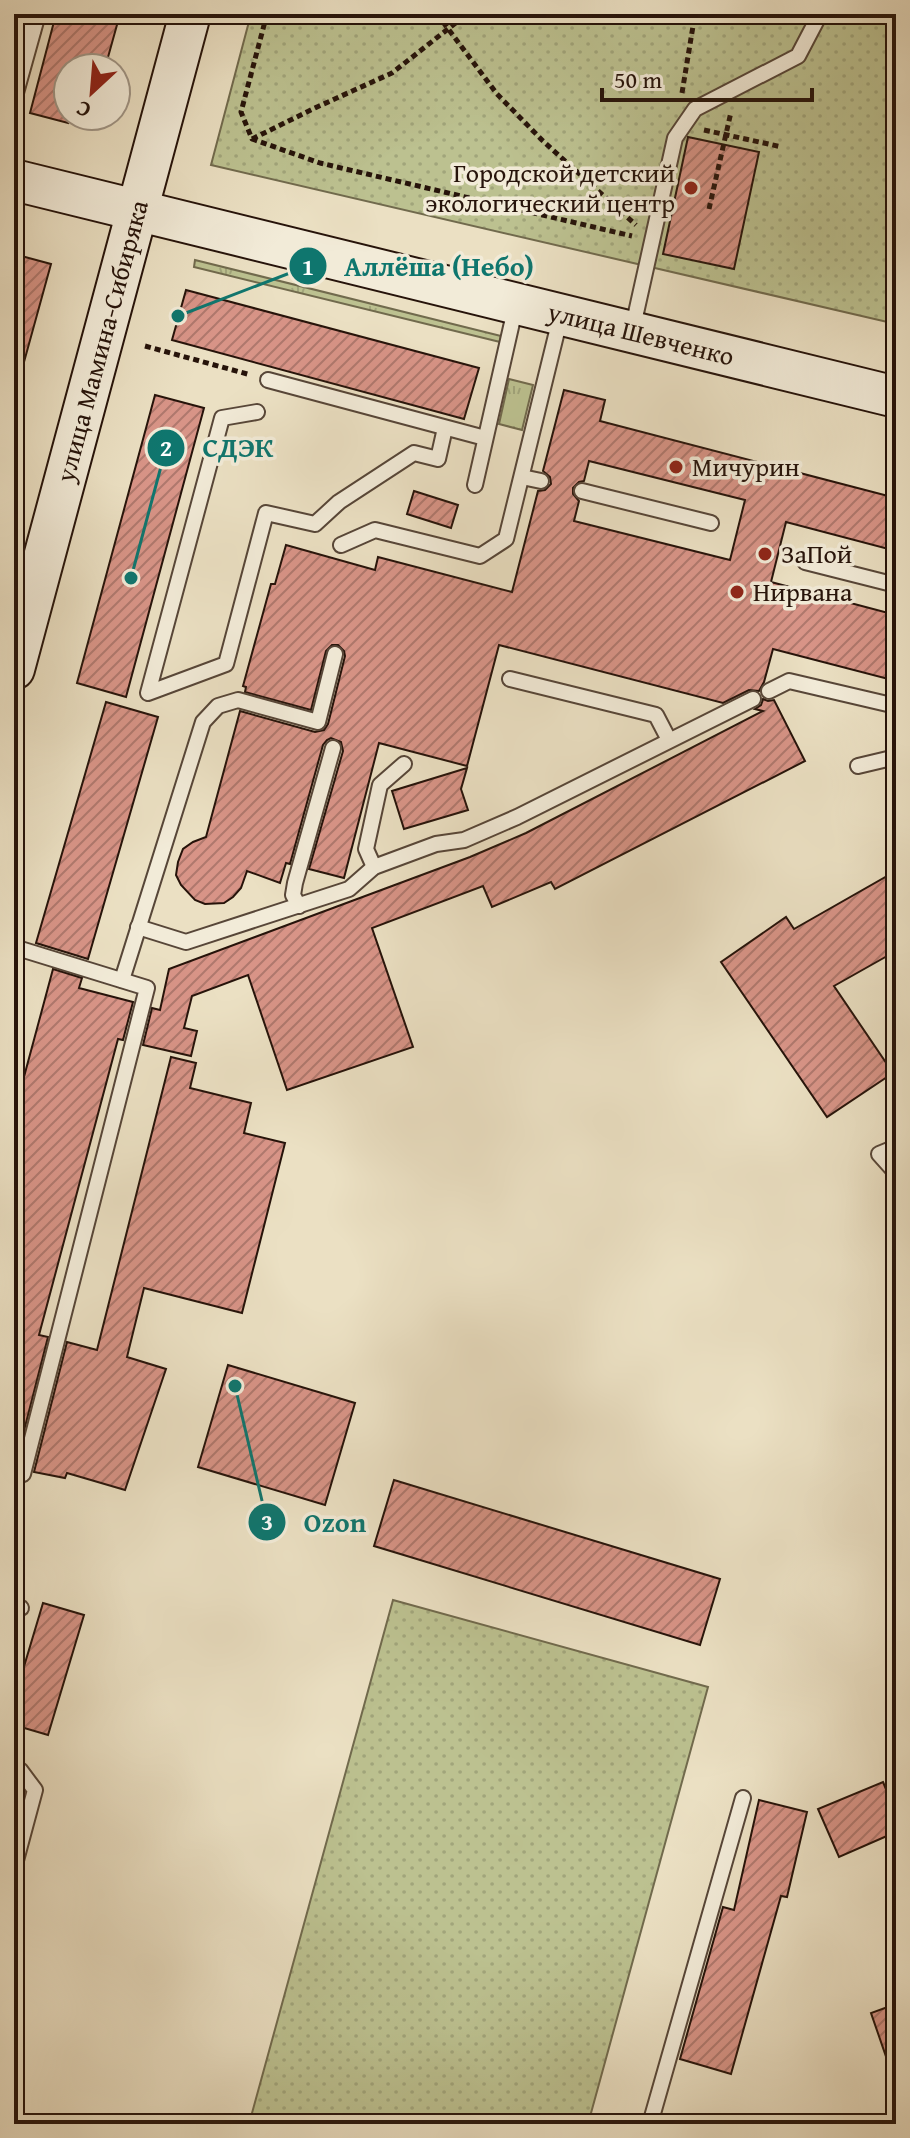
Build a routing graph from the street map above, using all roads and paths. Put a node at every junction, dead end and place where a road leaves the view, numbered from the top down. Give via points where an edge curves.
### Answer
1 (38, 14) edge
2 (190, 14) edge
3 (267, 14) edge
4 (437, 14) edge
5 (467, 14) edge
6 (695, 14) edge
7 (820, 14) edge
8 (884, 14) edge
9 (895, 14) edge
10 (14, 27) edge
11 (448, 29) junction
12 (33, 31) junction
13 (738, 88) junction
14 (14, 100) edge
15 (680, 132) junction
16 (725, 134) junction
17 (252, 139) junction
18 (782, 147) dead end
19 (14, 180) edge
20 (709, 209) dead end
21 (137, 212) junction
22 (652, 240) junction
23 (516, 304) junction
24 (562, 315) junction
25 (632, 332) junction
26 (145, 346) dead end
27 (268, 380) joint
28 (896, 397) edge
29 (257, 412) dead end
30 (445, 428) junction
31 (485, 438) junction
32 (522, 477) junction
33 (541, 481) dead end
34 (475, 485) dead end
35 (582, 491) dead end
36 (711, 523) dead end
37 (341, 545) dead end
38 (805, 562) dead end
39 (896, 585) edge
40 (335, 654) dead end
41 (14, 669) edge
42 (510, 679) dead end
43 (769, 691) dead end
44 (753, 699) dead end
45 (896, 706) edge
46 (669, 740) junction
47 (333, 748) dead end
48 (896, 757) edge
49 (404, 764) dead end
50 (858, 766) dead end
51 (374, 867) junction
52 (299, 906) junction
53 (138, 927) junction
54 (14, 947) edge
55 (122, 980) junction
56 (896, 1147) edge
57 (896, 1173) edge
58 (14, 1472) edge
59 (14, 1767) edge
60 (743, 1798) dead end
61 (14, 1868) edge
62 (650, 2124) edge

1 - 12 lane
2 - 21 main road, улица Мамина-Сибиряка
3 - 17 path via 241,112
4 - 11 path
5 - 11 path
6 - 15 path
7 - 13 lane via 798,56
8 - 9 path via 890,22
10 - 12 lane
11 - 17 path via 392,73
11 - 22 path via 497,94
12 - 14 lane
13 - 15 lane via 695,109
13 - 16 path
15 - 16 path
15 - 22 lane
16 - 18 path
16 - 20 path
17 - 22 path via 320,163
19 - 21 main road, улица Шевченко
21 - 23 main road, улица Шевченко
21 - 41 main road, улица Мамина-Сибиряка
22 - 25 lane
23 - 24 main road, улица Шевченко
23 - 31 lane
24 - 25 main road, улица Шевченко
24 - 32 lane
25 - 28 main road, улица Шевченко
26 - 27 path
27 - 30 lane
29 - 30 lane via 222,418 148,693 226,664 266,513 315,524 414,453 438,459
30 - 31 lane
31 - 34 lane
32 - 33 lane
32 - 37 lane via 506,539 480,556 375,530
35 - 36 lane
38 - 39 lane
40 - 53 lane via 318,722 238,700 218,706 203,722
42 - 46 lane via 656,715
43 - 45 lane via 789,681
44 - 46 lane
46 - 51 lane via 464,840 436,844
47 - 52 lane via 295,883 293,895
48 - 50 lane
49 - 51 lane via 380,785 366,849
51 - 52 lane via 349,889
52 - 53 lane via 186,942
53 - 55 lane
54 - 55 lane
55 - 58 lane via 147,988 23,1474
56 - 57 lane via 879,1154
59 - 61 lane via 35,1790
60 - 62 lane

